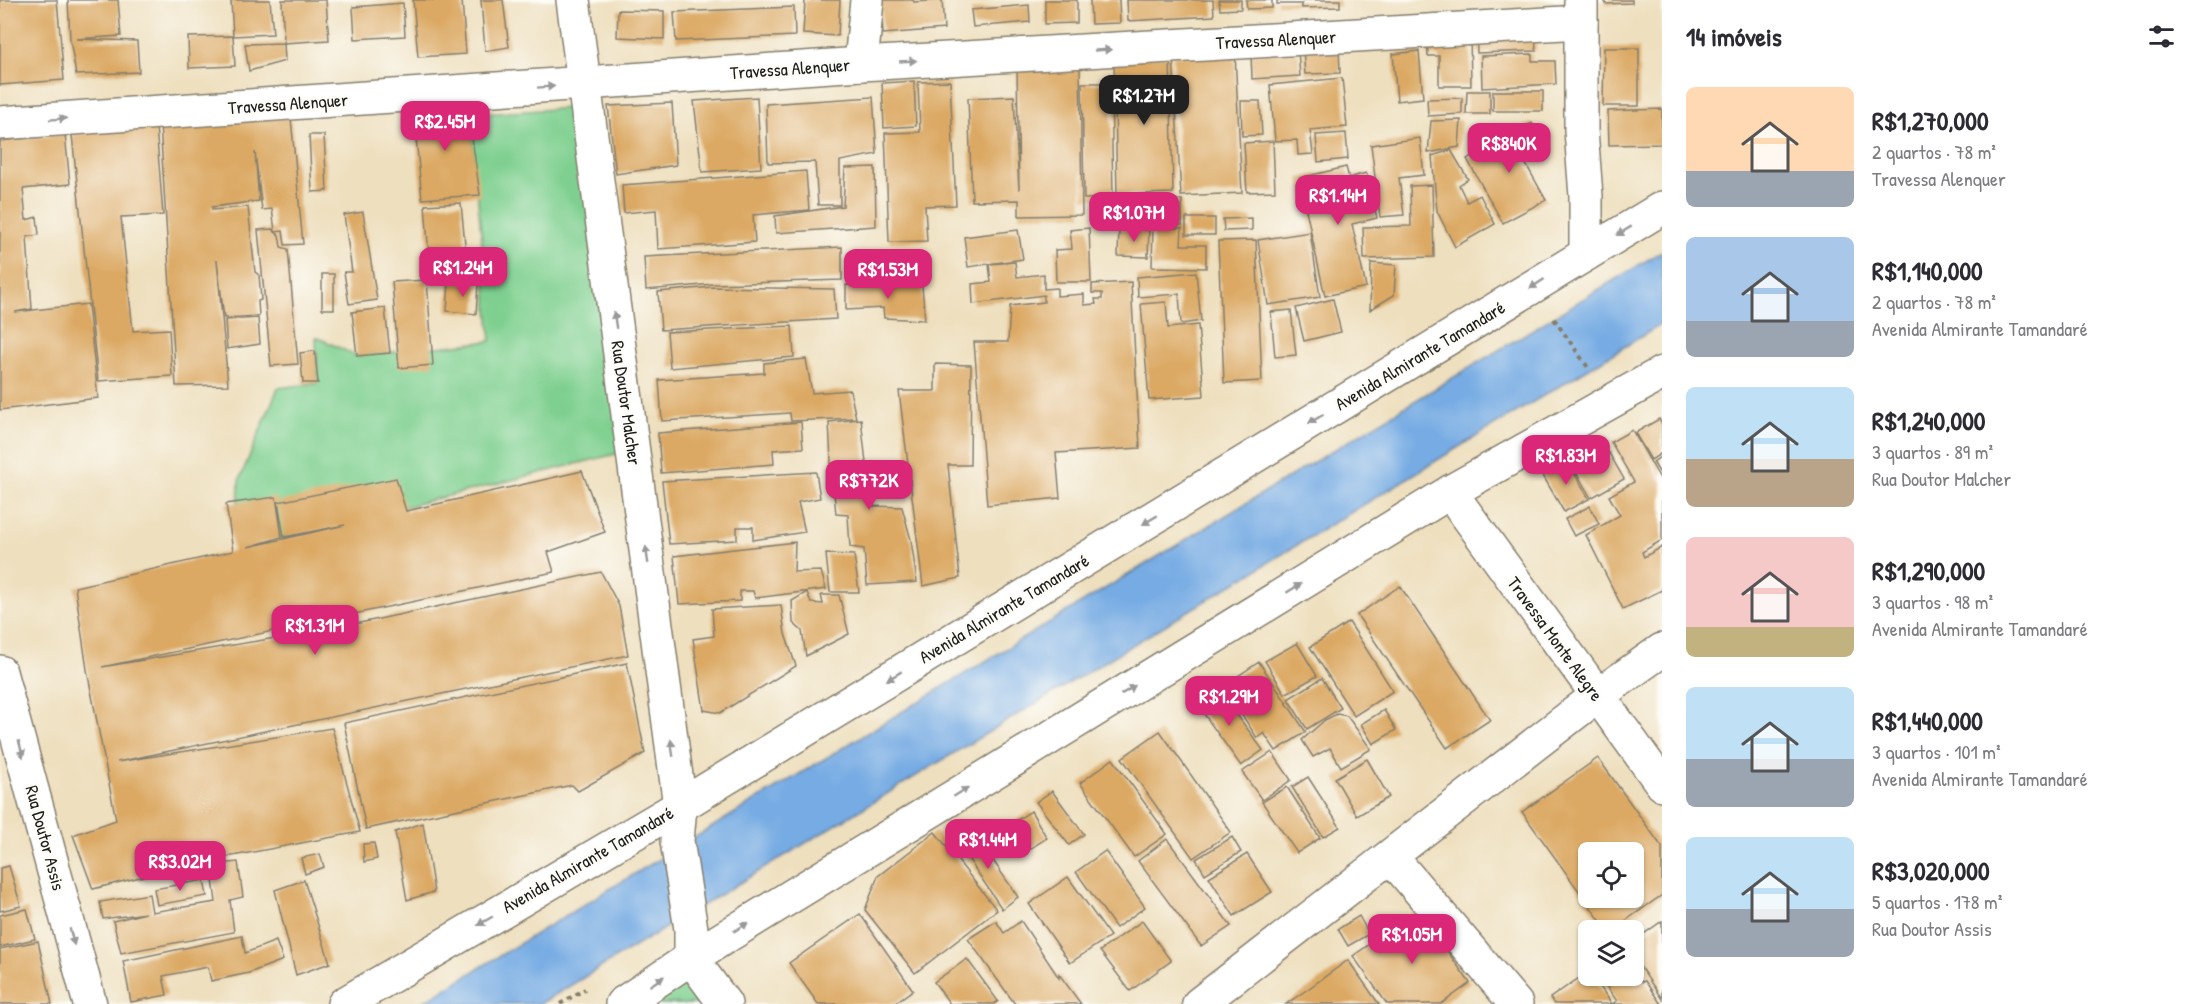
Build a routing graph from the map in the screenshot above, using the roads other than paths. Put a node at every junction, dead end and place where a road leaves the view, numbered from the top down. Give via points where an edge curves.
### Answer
1 (573, 0) edge
2 (867, 0) edge
3 (1581, 11) edge
4 (861, 63) junction
5 (584, 84) junction
6 (0, 123) edge
7 (1662, 208) edge
8 (1586, 254) junction
9 (1662, 373) edge
10 (1450, 492) junction
11 (1662, 650) edge
12 (0, 672) edge
13 (1596, 696) junction
14 (1662, 784) edge
15 (680, 806) junction
16 (1391, 857) junction
17 (692, 943) junction
18 (90, 1004) edge
19 (344, 1004) edge
20 (622, 1004) edge
21 (725, 1004) edge
22 (1199, 1004) edge
23 (1516, 1004) edge

1 - 5 street, Rua Doutor Malcher
2 - 4 street
4 -> 3 street, Travessa Alenquer
3 - 8 street
4 - 5 street, Travessa Alenquer
6 -> 5 street, Travessa Alenquer
15 -> 5 street, Rua Doutor Malcher
7 -> 8 street, Avenida Almirante Tamandaré
8 -> 15 street, Avenida Almirante Tamandaré
9 - 10 street
10 - 13 street, Travessa Monte Alegre
17 -> 10 street
11 - 13 street
12 -> 18 street, Rua Doutor Assis
13 - 14 street, Travessa Monte Alegre
13 - 16 street
15 - 17 street, Rua Doutor Malcher via 677,841
15 -> 19 street, Avenida Almirante Tamandaré
16 - 22 street
16 - 23 street
20 -> 17 street
17 - 21 street

